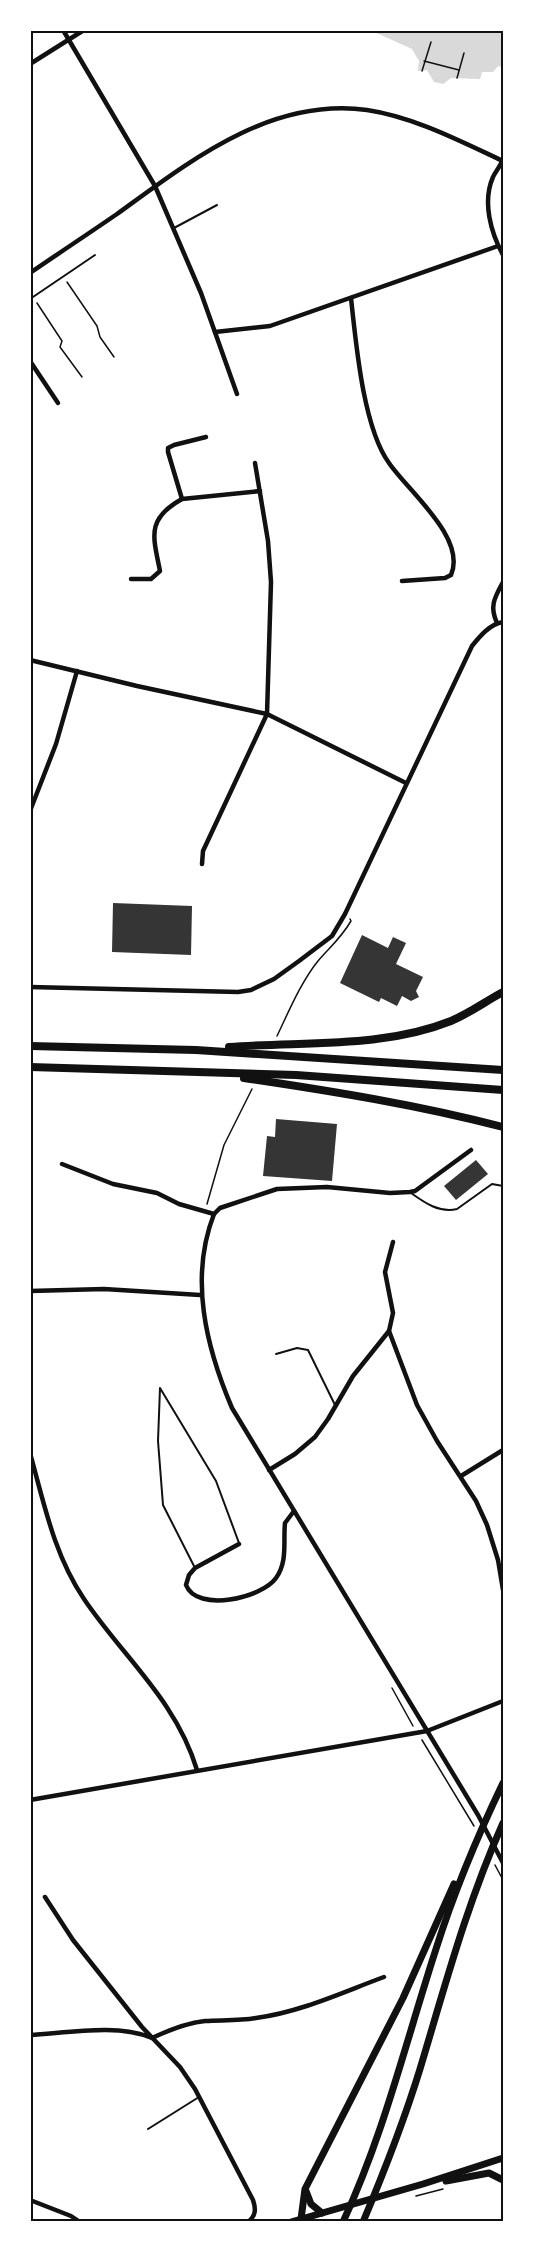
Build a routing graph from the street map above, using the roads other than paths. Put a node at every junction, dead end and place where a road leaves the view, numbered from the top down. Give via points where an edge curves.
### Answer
1 (63, 30) edge
2 (84, 30) edge
3 (69, 40) junction
4 (30, 64) edge
5 (502, 161) edge
6 (155, 186) junction
7 (217, 205) dead end
8 (173, 229) junction
9 (498, 246) junction
10 (95, 255) dead end
11 (503, 255) edge
12 (30, 273) edge
13 (31, 298) edge
14 (351, 298) junction
15 (215, 332) junction
16 (30, 361) edge
17 (237, 394) dead end
18 (57, 403) dead end
19 (206, 437) dead end
20 (255, 462) dead end
21 (260, 491) junction
22 (182, 499) junction
23 (131, 579) dead end
24 (402, 581) dead end
25 (503, 582) edge
26 (500, 622) edge
27 (30, 660) edge
28 (77, 671) junction
29 (267, 714) junction
30 (406, 783) junction
31 (30, 811) edge
32 (202, 864) dead end
33 (30, 987) edge
34 (503, 992) edge
35 (30, 1046) edge
36 (196, 1050) junction
37 (30, 1067) edge
38 (503, 1070) edge
39 (196, 1071) junction
40 (503, 1090) edge
41 (503, 1127) edge
42 (471, 1150) dead end
43 (62, 1164) dead end
44 (503, 1186) edge
45 (411, 1192) junction
46 (214, 1214) junction
47 (393, 1242) dead end
48 (30, 1291) edge
49 (200, 1295) junction
50 (389, 1331) junction
51 (276, 1354) dead end
52 (335, 1404) junction
53 (503, 1450) edge
54 (30, 1453) edge
55 (269, 1470) junction
56 (461, 1476) junction
57 (294, 1511) junction
58 (239, 1544) joint
59 (195, 1568) junction
60 (503, 1590) edge
61 (503, 1701) edge
62 (427, 1731) junction
63 (197, 1770) junction
64 (503, 1784) edge
65 (30, 1800) edge
66 (503, 1823) edge
67 (503, 1863) edge
68 (464, 1866) junction
69 (45, 1897) dead end
70 (384, 1977) dead end
71 (30, 2035) edge
72 (152, 2038) junction
73 (199, 2097) junction
74 (148, 2129) dead end
75 (503, 2158) edge
76 (503, 2180) edge
77 (423, 2184) junction
78 (305, 2189) junction
79 (30, 2200) edge
80 (322, 2213) junction
81 (301, 2218) junction
82 (80, 2222) edge
83 (248, 2222) edge
84 (291, 2222) edge
85 (344, 2222) edge
86 (363, 2222) edge

1 - 3 street
2 - 3 street
3 - 4 street
3 - 6 street
5 - 6 street via 401,118 366,110 329,109 276,118 243,131
5 - 9 street via 493,176 488,202
6 - 8 street
6 - 12 street
7 - 8 lane
8 - 15 street
9 - 11 street
9 - 14 street
10 - 13 lane
14 - 15 street via 270,326
14 - 24 street via 358,357 376,441 450,541 454,562 451,574 445,578
15 - 17 street
16 - 18 street
19 - 22 street via 168,448
20 - 21 street
21 - 22 street
21 - 29 street via 271,582
22 - 23 street via 170,505 153,530 160,571 151,579
25 - 26 street via 492,613
26 - 30 street via 472,646
27 - 28 street
28 - 29 street
28 - 31 street via 56,744
29 - 30 street
29 - 32 street via 203,851
30 - 33 street via 332,936 274,979 251,990 210,993
34 - 36 highway via 449,1021 393,1036 341,1043
35 - 36 highway
36 - 38 highway
37 - 39 highway
39 - 40 highway
39 - 41 highway via 358,1095
42 - 45 street
43 - 46 street via 113,1184 157,1193
44 - 45 lane via 492,1184 452,1210 428,1205
45 - 46 street via 327,1187 277,1189 220,1208
46 - 49 street
47 - 50 street via 385,1272 393,1313
48 - 49 street via 104,1288
49 - 55 street via 208,1341 222,1385
50 - 52 street
50 - 56 street via 417,1405
51 - 52 lane via 297,1348 308,1350
52 - 55 street via 315,1437
53 - 56 street
54 - 63 street via 70,1576 95,1615 161,1696
55 - 57 street
56 - 60 street via 487,1525
57 - 59 street via 285,1523 286,1548 281,1569 262,1591 231,1599 200,1597 186,1585
57 - 62 street
58 - 59 street
58 - 59 lane via 216,1481 160,1388 158,1441 163,1505
61 - 62 street
62 - 63 street
62 - 67 street
63 - 65 street
64 - 68 main road
66 - 86 main road via 459,1935 392,2153
68 - 78 main road via 403,1998
68 - 85 main road via 374,2150
69 - 72 street via 73,1940
70 - 72 street via 278,2013 203,2021 175,2027
71 - 72 street via 108,2031 135,2032
72 - 73 street via 180,2067
73 - 74 lane
73 - 83 street via 253,2200 256,2209
75 - 77 main road
76 - 77 main road via 489,2173
77 - 80 main road
78 - 80 main road via 311,2204
78 - 81 main road
79 - 82 street
80 - 81 main road
81 - 84 main road

